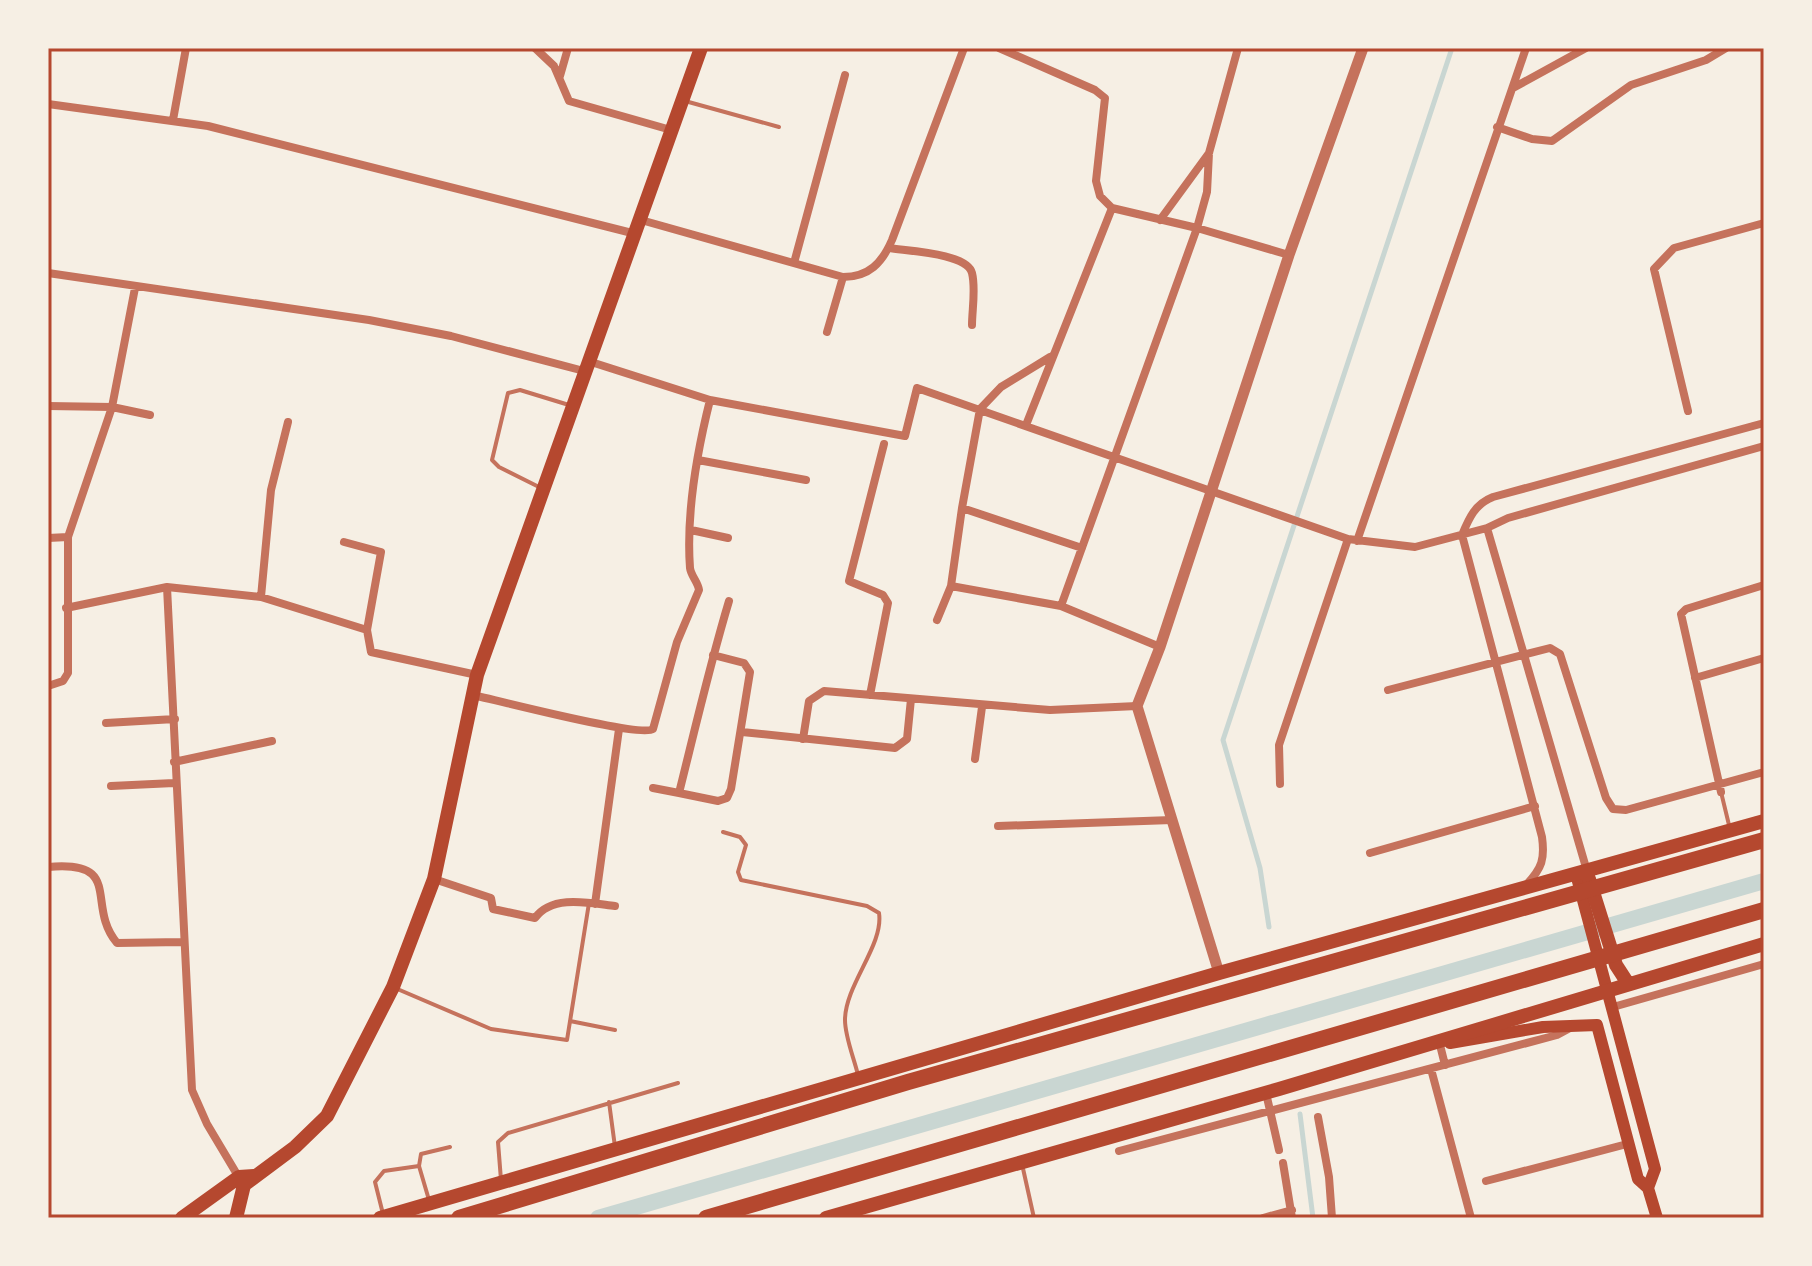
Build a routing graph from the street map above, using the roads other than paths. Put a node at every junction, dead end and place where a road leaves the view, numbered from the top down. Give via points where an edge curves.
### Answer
1 (186, 48) edge
2 (535, 48) edge
3 (568, 48) edge
4 (701, 48) edge
5 (964, 48) edge
6 (999, 48) edge
7 (1238, 48) edge
8 (1363, 48) edge
9 (1526, 48) edge
10 (1586, 48) edge
11 (1726, 48) edge
12 (845, 75) dead end
13 (560, 76) junction
14 (1512, 89) junction
15 (681, 100) junction
16 (48, 104) edge
17 (173, 120) junction
18 (779, 127) dead end
19 (1497, 127) junction
20 (671, 130) junction
21 (1209, 153) junction
22 (1112, 208) junction
23 (1160, 220) junction
24 (1764, 223) edge
25 (638, 227) junction
26 (1197, 228) junction
27 (889, 248) junction
28 (1289, 255) junction
29 (794, 263) junction
30 (48, 273) edge
31 (843, 277) junction
32 (135, 288) junction
33 (972, 325) dead end
34 (827, 332) dead end
35 (1050, 357) junction
36 (586, 366) junction
37 (710, 400) junction
38 (48, 406) edge
39 (572, 406) junction
40 (112, 407) junction
41 (980, 409) junction
42 (1688, 411) dead end
43 (150, 415) dead end
44 (288, 422) dead end
45 (1764, 423) edge
46 (1026, 425) junction
47 (1694, 443) junction
48 (884, 444) dead end
49 (1764, 446) edge
50 (1115, 456) junction
51 (698, 460) junction
52 (1700, 464) junction
53 (806, 480) dead end
54 (545, 490) junction
55 (1213, 492) junction
56 (962, 508) junction
57 (1487, 528) junction
58 (691, 530) junction
59 (1462, 535) junction
60 (68, 537) junction
61 (48, 538) edge
62 (728, 538) dead end
63 (1353, 540) junction
64 (344, 542) dead end
65 (1082, 548) junction
66 (1764, 585) edge
67 (951, 586) junction
68 (167, 587) junction
69 (261, 597) junction
70 (729, 601) dead end
71 (1061, 606) junction
72 (66, 608) junction
73 (937, 620) dead end
74 (367, 630) junction
75 (1160, 647) junction
76 (713, 655) junction
77 (1521, 655) junction
78 (1764, 658) edge
79 (1497, 662) junction
80 (477, 675) junction
81 (1695, 678) junction
82 (48, 686) edge
83 (1388, 690) dead end
84 (472, 695) junction
85 (870, 695) junction
86 (911, 699) junction
87 (1137, 706) junction
88 (982, 707) junction
89 (175, 719) junction
90 (106, 723) dead end
91 (619, 729) junction
92 (742, 732) junction
93 (803, 739) junction
94 (272, 741) dead end
95 (975, 759) dead end
96 (174, 762) junction
97 (1764, 772) edge
98 (174, 783) junction
99 (1280, 784) dead end
100 (111, 786) dead end
101 (653, 788) dead end
102 (1720, 788) junction
103 (679, 793) junction
104 (1535, 806) junction
105 (1172, 820) junction
106 (1764, 821) edge
107 (998, 826) dead end
108 (1731, 831) junction
109 (723, 832) dead end
110 (1764, 840) edge
111 (1370, 853) dead end
112 (48, 867) edge
113 (1581, 873) junction
114 (434, 879) junction
115 (1521, 890) junction
116 (592, 903) junction
117 (615, 906) dead end
118 (1764, 910) edge
119 (182, 942) junction
120 (1764, 944) edge
121 (1605, 951) junction
122 (1764, 964) edge
123 (1219, 973) junction
124 (1627, 982) junction
125 (393, 987) junction
126 (1608, 988) junction
127 (1613, 1007) junction
128 (570, 1021) junction
129 (1574, 1025) junction
130 (615, 1030) dead end
131 (1440, 1045) junction
132 (1400, 1053) junction
133 (1445, 1065) junction
134 (1431, 1069) junction
135 (859, 1077) junction
136 (678, 1083) dead end
137 (1266, 1093) junction
138 (609, 1102) junction
139 (1271, 1111) junction
140 (1318, 1117) dead end
141 (1627, 1144) junction
142 (450, 1147) dead end
143 (616, 1150) junction
144 (1279, 1150) dead end
145 (1119, 1151) dead end
146 (1283, 1163) dead end
147 (419, 1166) junction
148 (1023, 1169) junction
149 (246, 1179) junction
150 (1486, 1181) dead end
151 (501, 1182) junction
152 (1648, 1188) junction
153 (430, 1203) junction
154 (876, 1212) edge
155 (1292, 1214) edge
156 (382, 1217) edge
157 (182, 1218) edge
158 (236, 1218) edge
159 (459, 1218) edge
160 (706, 1218) edge
161 (826, 1218) edge
162 (1034, 1218) edge
163 (1263, 1218) edge
164 (1332, 1218) edge
165 (1471, 1218) edge
166 (1657, 1218) edge

1 - 17 street
2 - 13 street
3 - 13 street
4 - 15 main road
5 - 27 street
6 - 22 street via 1105,98 1096,181 1100,196
7 - 21 street
8 - 28 street
9 - 14 street
10 - 14 street
11 - 19 street via 1631,85 1552,141
12 - 29 street
13 - 20 street via 569,101
14 - 19 street
15 - 18 lane
15 - 20 main road
16 - 17 street
17 - 25 street
19 - 63 street
20 - 25 main road
21 - 23 street
21 - 26 street via 1207,192
22 - 23 street
22 - 35 street
23 - 26 street
24 - 42 street via 1674,248 1654,269
25 - 29 street
25 - 36 main road
26 - 28 street
26 - 50 street
27 - 31 street via 865,274
27 - 33 street via 953,258 968,266 973,275
28 - 55 street
29 - 31 street
30 - 32 street
31 - 34 street
32 - 36 street via 369,320
32 - 40 street
35 - 41 street via 1001,387
35 - 46 street
36 - 37 street
36 - 39 main road
37 - 41 street via 905,436 917,388
37 - 51 street
38 - 40 street
39 - 54 main road
39 - 54 lane via 520,390 508,393 492,460
40 - 43 street
40 - 60 street
41 - 46 street
41 - 56 street
44 - 69 street via 271,490
45 - 47 street
46 - 50 street
47 - 52 street
47 - 59 street via 1484,501
48 - 85 street via 850,577 851,585 883,595 888,603
49 - 52 street
50 - 55 street
50 - 65 street
51 - 53 street
51 - 58 street
52 - 57 street
54 - 80 main road
55 - 63 street
55 - 75 street
56 - 65 street
56 - 67 street
57 - 59 street
57 - 77 street
58 - 62 street
58 - 91 street via 690,571 699,590 677,642 653,729
59 - 63 street via 1402,547
59 - 79 street
60 - 61 street
60 - 72 street
63 - 99 street via 1279,745
64 - 74 street via 381,552
65 - 71 street
66 - 81 street via 1681,614
67 - 71 street
67 - 73 street
68 - 69 street
68 - 72 street
68 - 89 street
69 - 74 street
70 - 76 street
71 - 75 street
72 - 82 street via 68,673
74 - 80 street via 371,652
75 - 87 street
76 - 92 street via 749,669
76 - 103 street
77 - 79 street
77 - 102 street via 1543,648 1560,654 1613,809
77 - 113 street
78 - 81 street
79 - 83 street
79 - 104 street
80 - 84 main road
81 - 102 street
84 - 91 street
84 - 114 main road
85 - 86 street
85 - 93 street via 815,694 807,706
86 - 88 street
86 - 93 street via 908,735 900,746
87 - 88 street
87 - 105 street
88 - 95 street
89 - 90 street
89 - 96 street
91 - 116 street
92 - 93 street
92 - 103 street via 727,798
94 - 96 street
96 - 98 street
97 - 102 street
98 - 100 street
98 - 119 street
101 - 103 street
102 - 108 lane
104 - 111 street
104 - 115 street via 1545,858
105 - 107 street
105 - 123 street
106 - 108 main road
108 - 113 main road
109 - 135 lane via 740,837 746,845 738,872 741,880 867,906 879,913 879,927 845,1021
110 - 159 highway via 908,1082
112 - 119 street via 88,868 117,943
113 - 115 main road
113 - 121 main road
114 - 116 street via 491,898 493,909 535,918 545,908 567,901
114 - 125 main road
115 - 123 main road
116 - 117 street
116 - 128 lane
118 - 160 highway
119 - 149 street via 192,1090
120 - 124 main road
121 - 124 main road
121 - 126 main road
122 - 127 street
123 - 135 main road
124 - 126 main road
125 - 128 lane via 491,1029 567,1040
125 - 149 main road via 327,1116 303,1141
126 - 127 main road
126 - 132 main road
127 - 152 main road via 1655,1169
128 - 130 lane
129 - 131 main road
129 - 133 street via 1557,1035
129 - 141 main road via 1597,1025
131 - 132 main road
131 - 133 street
132 - 137 main road
133 - 134 street
134 - 139 street
134 - 165 street
135 - 143 main road
136 - 138 lane
137 - 139 street
137 - 148 main road
138 - 143 lane
138 - 151 lane via 501,1137
139 - 144 street
139 - 145 street
140 - 164 street
141 - 150 street
141 - 152 main road via 1638,1179
142 - 147 lane via 421,1154
143 - 151 main road
146 - 155 street
147 - 153 lane
147 - 156 lane via 384,1171 375,1182
148 - 154 main road
148 - 162 lane
149 - 157 main road
149 - 158 main road
151 - 153 main road
152 - 166 main road
153 - 156 main road
154 - 161 main road
155 - 163 street

